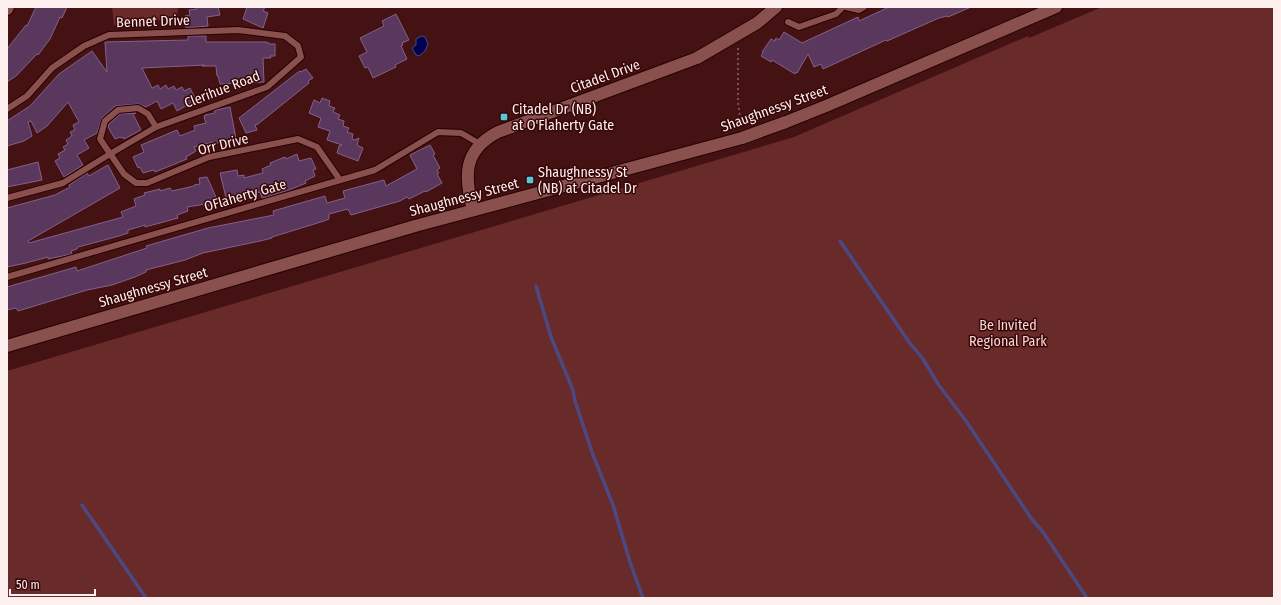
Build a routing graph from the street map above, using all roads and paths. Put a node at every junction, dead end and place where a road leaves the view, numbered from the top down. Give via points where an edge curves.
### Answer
1 (776, 7) edge
2 (845, 7) edge
3 (864, 7) edge
4 (1056, 7) edge
5 (788, 22) dead end
6 (298, 46) joint
7 (738, 48) dead end
8 (7, 109) edge
9 (741, 124) dead end
10 (156, 127) junction
11 (480, 144) junction
12 (110, 154) junction
13 (340, 180) junction
14 (7, 198) edge
15 (473, 210) junction
16 (7, 277) edge
17 (7, 346) edge

1 - 11 main road, Citadel Drive via 757,22 697,58 498,132
2 - 3 lane via 859,10
2 - 5 lane via 836,14 800,27
4 - 15 main road, Shaughnessy Street via 766,130
6 - 8 lane, Bennet Drive via 285,36 238,30 109,35 84,46 52,68 27,96
6 - 10 lane, Clerihue Road via 301,57 267,87
7 - 9 path via 738,102
10 - 12 lane, Clerihue Road
10 - 12 lane via 148,114 138,108 118,110 105,121 100,139
11 - 13 lane, OFlaherty Gate via 461,133 438,132 375,170
11 - 15 main road, Citadel Drive via 470,162 467,174
12 - 13 lane, Orr Drive via 124,174 136,183 147,183 209,157 298,140 317,147
12 - 14 lane, Clerihue Road via 63,183
13 - 16 lane, OFlaherty Gate
15 - 17 main road, Shaughnessy Street

